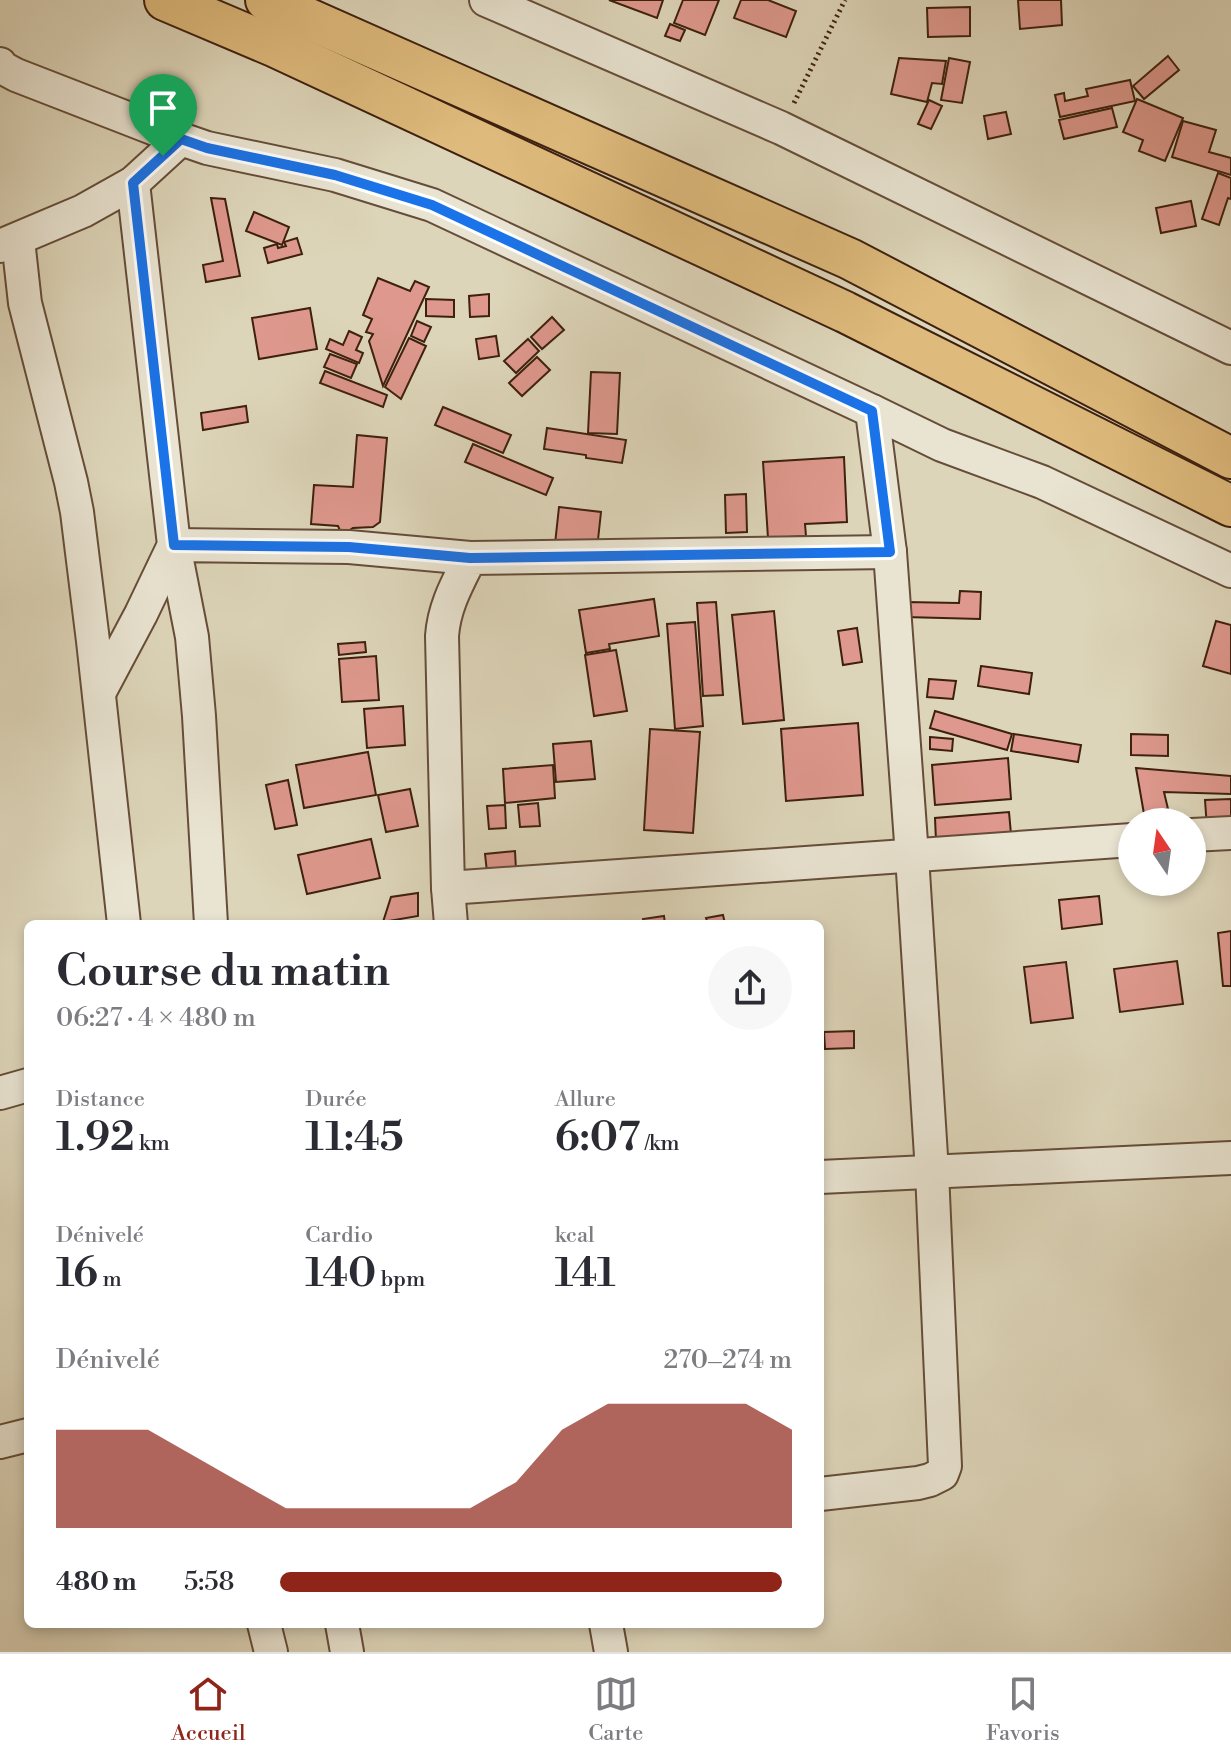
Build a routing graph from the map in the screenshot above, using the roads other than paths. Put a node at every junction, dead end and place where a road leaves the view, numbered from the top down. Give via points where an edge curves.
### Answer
1 (165, 0) edge
2 (266, 0) edge
3 (486, 0) edge
4 (0, 64) edge
5 (181, 139) junction
6 (133, 183) junction
7 (9, 243) edge
8 (1231, 348) edge
9 (872, 411) junction
10 (1231, 458) edge
11 (1231, 506) edge
12 (174, 545) junction
13 (890, 552) junction
14 (470, 558) junction
15 (1231, 571) edge
16 (99, 693) junction
17 (1231, 833) edge
18 (1206, 834) edge
19 (1118, 841) edge
20 (912, 856) junction
21 (448, 888) junction
22 (124, 920) edge
23 (211, 920) edge
24 (451, 920) edge
25 (24, 1086) edge
26 (0, 1093) edge
27 (1231, 1158) edge
28 (932, 1172) junction
29 (824, 1177) edge
30 (24, 1436) edge
31 (0, 1442) edge
32 (824, 1494) edge
33 (265, 1628) edge
34 (343, 1628) edge
35 (607, 1628) edge
36 (271, 1652) edge
37 (347, 1652) edge
38 (611, 1652) edge

1 - 11 main road via 845,312
2 - 10 main road via 850,259
3 - 8 street via 781,128
4 - 5 street via 16,75
5 - 6 street
5 - 9 street via 335,175 432,205
6 - 7 street
6 - 12 street
7 - 16 street via 71,482
9 - 13 street
9 - 15 street via 942,445 1042,482
12 - 14 street via 349,547
12 - 16 street
12 - 23 street via 192,637
13 - 14 street
13 - 20 street
14 - 21 street via 443,621
16 - 22 street
17 - 18 street
19 - 20 street
20 - 21 street
20 - 28 street
21 - 24 street
25 - 26 street
27 - 28 street
28 - 29 street
28 - 32 street via 945,1466 942,1474 918,1483
30 - 31 street
33 - 36 street
34 - 37 street
35 - 38 street

